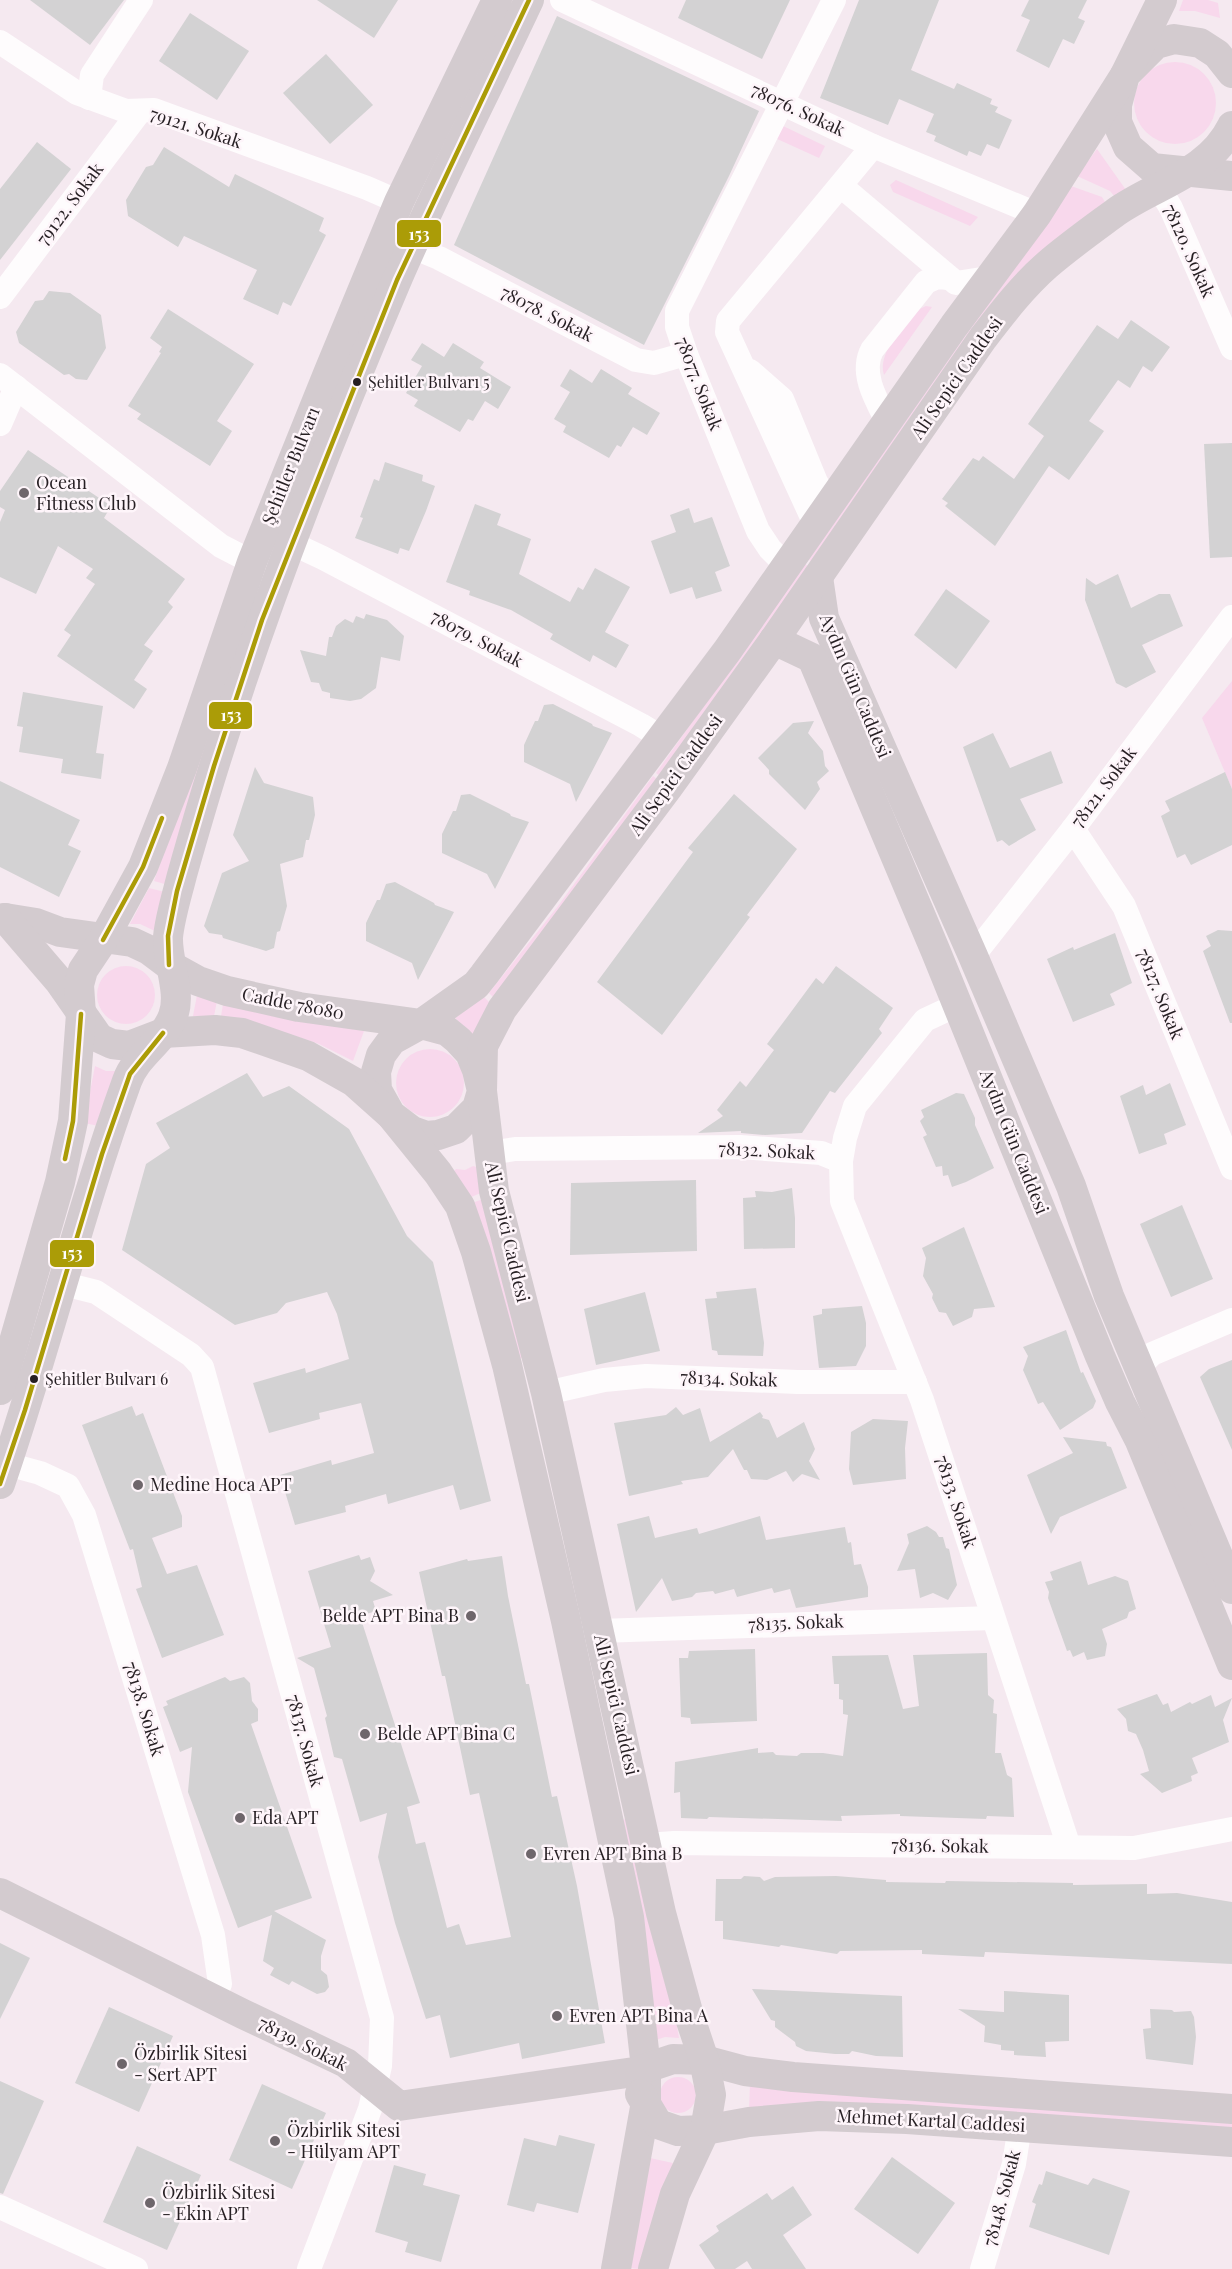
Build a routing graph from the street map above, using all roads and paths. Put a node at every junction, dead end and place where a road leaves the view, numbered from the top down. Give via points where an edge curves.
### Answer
1 (141, 0) edge
2 (497, 0) edge
3 (529, 0) edge
4 (562, 0) edge
5 (834, 0) edge
6 (1162, 0) edge
7 (0, 42) edge
8 (1232, 73) edge
9 (1125, 75) junction
10 (89, 98) junction
11 (782, 101) junction
12 (140, 111) junction
13 (1232, 126) edge
14 (873, 146) junction
15 (1190, 171) junction
16 (1232, 176) edge
17 (841, 186) junction
18 (1159, 188) junction
19 (399, 202) junction
20 (1036, 214) junction
21 (412, 247) junction
22 (949, 278) junction
23 (988, 278) junction
24 (0, 297) edge
25 (1232, 348) edge
26 (686, 354) junction
27 (8, 381) edge
28 (887, 421) junction
29 (0, 424) edge
30 (822, 514) junction
31 (291, 543) junction
32 (252, 562) junction
33 (786, 565) junction
34 (818, 577) junction
35 (1232, 616) edge
36 (774, 640) junction
37 (662, 738) junction
38 (1072, 829) junction
39 (3, 917) edge
40 (103, 940) junction
41 (973, 956) junction
42 (169, 965) junction
43 (957, 1005) junction
44 (81, 1014) junction
45 (421, 1024) junction
46 (163, 1033) junction
47 (482, 1091) junction
48 (391, 1115) junction
49 (489, 1153) junction
50 (841, 1161) junction
51 (1232, 1168) edge
52 (64, 1284) junction
53 (1232, 1320) edge
54 (1124, 1331) junction
55 (1098, 1350) junction
56 (1138, 1368) junction
57 (915, 1382) junction
58 (0, 1390) edge
59 (546, 1393) junction
60 (3, 1474) edge
61 (1232, 1589) edge
62 (993, 1618) junction
63 (599, 1631) junction
64 (1232, 1665) edge
65 (1232, 1829) edge
66 (647, 1845) junction
67 (1069, 1847) junction
68 (0, 1893) edge
69 (213, 1998) junction
70 (704, 2060) junction
71 (634, 2071) junction
72 (375, 2087) junction
73 (646, 2102) junction
74 (1232, 2109) edge
75 (1020, 2126) junction
76 (705, 2130) junction
77 (1232, 2142) edge
78 (0, 2207) edge
79 (136, 2269) edge
80 (309, 2269) edge
81 (616, 2269) edge
82 (653, 2269) edge
83 (982, 2269) edge

1 - 10 street via 92,75
2 - 19 main road, Şehitler Bulvarı
3 - 21 main road, Şehitler Bulvarı
4 - 11 street, 78076. Sokak
5 - 11 street, 78077. Sokak
6 - 9 main road, Ali Sepici Caddesi
7 - 10 street, 79121. Sokak
8 - 9 main road via 1217,54 1200,43 1174,39 1156,44
9 - 15 main road via 1117,122 1128,147 1152,168
9 - 20 main road, Ali Sepici Caddesi
10 - 12 street, 79121. Sokak via 126,111
11 - 14 street, 78076. Sokak
11 - 26 street, 78077. Sokak via 677,311 677,327
12 - 19 street, 79121. Sokak via 154,110
12 - 24 street, 79122. Sokak
13 - 15 main road, Ali Sepici Caddesi via 1210,156
14 - 17 street
14 - 20 street, 78076. Sokak
15 - 16 main road
15 - 18 main road, Ali Sepici Caddesi
17 - 22 street
17 - 30 street via 728,321 727,333 742,364 782,399 816,482
18 - 25 street, 78120. Sokak
18 - 34 main road, Ali Sepici Caddesi via 1119,210 1077,242 1015,298 983,338
19 - 32 main road, Şehitler Bulvarı
20 - 23 main road, Ali Sepici Caddesi
21 - 26 street, 78078. Sokak via 636,360 654,363
21 - 31 main road, Şehitler Bulvarı
22 - 23 street via 956,283
22 - 28 street via 937,277 926,282 867,359 875,399
23 - 28 main road, Ali Sepici Caddesi
26 - 33 street, 78077. Sokak via 758,531
27 - 29 street
27 - 32 street via 221,546
28 - 30 main road, Ali Sepici Caddesi
30 - 33 main road, Ali Sepici Caddesi
31 - 37 street, 78079. Sokak
31 - 42 main road, Şehitler Bulvarı via 246,664 189,850 168,936
32 - 40 main road, Şehitler Bulvarı via 152,845
33 - 37 main road, Ali Sepici Caddesi
34 - 36 main road, Ali Sepici Caddesi
34 - 41 main road, Aydın Gün Caddesi via 824,618
35 - 38 street, 78121. Sokak
36 - 43 main road, Aydın Gün Caddesi via 812,658
36 - 47 main road, Ali Sepici Caddesi via 502,1009 483,1046
37 - 45 main road, Ali Sepici Caddesi via 476,985
38 - 41 street, 78121. Sokak
38 - 51 street, 78127. Sokak via 1124,906
39 - 40 main road
39 - 44 main road via 59,981
40 - 42 main road via 132,942
40 - 44 main road via 83,970 79,985
41 - 54 main road, Aydın Gün Caddesi via 1071,1186 1108,1296
42 - 45 main road, Cadde 78080 via 227,991 299,1007
42 - 46 main road via 175,987 174,1015
43 - 50 street, 78132. Sokak via 925,1020 855,1106
43 - 55 main road, Aydın Gün Caddesi
44 - 46 main road via 99,1038 112,1044 129,1046
44 - 58 main road via 69,1146
45 - 47 main road via 447,1031 459,1040 470,1053
45 - 48 main road via 392,1040 381,1055 376,1072 377,1090
46 - 48 main road via 242,1033 286,1047 354,1082
46 - 52 main road via 130,1074
47 - 48 main road via 477,1108 468,1118 456,1129 438,1135 412,1131
47 - 49 main road, Ali Sepici Caddesi
48 - 71 main road, Ali Sepici Caddesi via 459,1206 504,1354 629,1917
49 - 50 street, 78132. Sokak via 515,1149 740,1147 821,1153
49 - 59 main road, Ali Sepici Caddesi via 494,1191
50 - 57 street, 78133. Sokak via 842,1201
52 - 60 main road
52 - 72 street, 78137. Sokak via 96,1292 191,1355 202,1367 382,2018
53 - 56 street via 1152,1354
54 - 55 main road via 1107,1317 1094,1327
54 - 56 main road, Aydın Gün Caddesi
55 - 56 main road via 1117,1375
55 - 64 main road, Aydın Gün Caddesi via 1140,1441
56 - 61 main road, Aydın Gün Caddesi
57 - 59 street, 78134. Sokak via 646,1376 604,1380
57 - 62 street, 78133. Sokak
59 - 63 main road, Ali Sepici Caddesi
60 - 69 street, 78138. Sokak via 40,1473 68,1486 84,1515 213,1935 220,1984
62 - 63 street, 78135. Sokak
62 - 67 street, 78133. Sokak
63 - 66 main road, Ali Sepici Caddesi
65 - 67 street, 78136. Sokak via 1134,1848
66 - 67 street, 78136. Sokak
66 - 70 main road, Ali Sepici Caddesi via 661,1913
68 - 69 main road, 78139. Sokak
69 - 72 main road, 78139. Sokak via 346,2063
70 - 71 main road, Mehmet Kartal Caddesi via 673,2059
70 - 74 main road, Mehmet Kartal Caddesi via 773,2076
70 - 76 main road, Ali Sepici Caddesi via 711,2095
71 - 72 main road, 78139. Sokak via 399,2106
71 - 73 main road, Ali Sepici Caddesi
72 - 80 street, 78137. Sokak
73 - 76 main road, Mehmet Kartal Caddesi via 658,2124 678,2131
73 - 81 main road, Ali Sepici Caddesi
75 - 76 main road, Mehmet Kartal Caddesi via 819,2116
75 - 77 main road, Mehmet Kartal Caddesi
75 - 83 street, 78148. Sokak via 1014,2164
76 - 82 main road, Ali Sepici Caddesi via 675,2194
78 - 79 street

